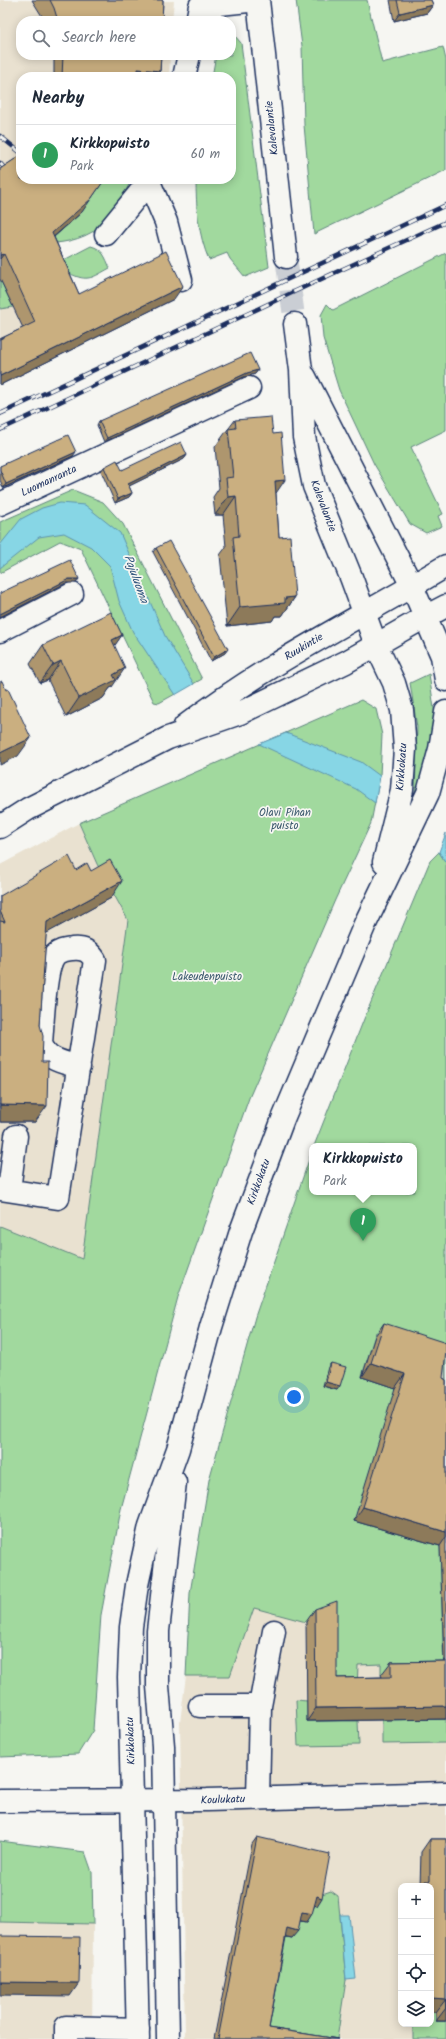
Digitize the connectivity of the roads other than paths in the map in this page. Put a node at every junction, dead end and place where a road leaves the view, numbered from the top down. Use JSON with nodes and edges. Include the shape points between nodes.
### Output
{"nodes":[{"id":1,"x":258,"y":0,"type":"edge"},
{"id":2,"x":198,"y":9,"type":"edge"},
{"id":3,"x":188,"y":60,"type":"edge"},
{"id":4,"x":185,"y":72,"type":"edge"},
{"id":5,"x":148,"y":184,"type":"edge"},
{"id":6,"x":151,"y":184,"type":"edge"},
{"id":7,"x":106,"y":234,"type":"dead end"},
{"id":8,"x":286,"y":257,"type":"tunnel mouth"},
{"id":9,"x":181,"y":280,"type":"edge"},
{"id":10,"x":295,"y":324,"type":"tunnel mouth"},
{"id":11,"x":301,"y":370,"type":"junction"},
{"id":12,"x":248,"y":388,"type":"dead end"},
{"id":13,"x":0,"y":504,"type":"edge"},
{"id":14,"x":446,"y":566,"type":"edge"},
{"id":15,"x":412,"y":586,"type":"junction"},
{"id":16,"x":72,"y":594,"type":"dead end"},
{"id":17,"x":446,"y":606,"type":"edge"},
{"id":18,"x":365,"y":613,"type":"junction"},
{"id":19,"x":425,"y":617,"type":"junction"},
{"id":20,"x":0,"y":631,"type":"edge"},
{"id":21,"x":376,"y":645,"type":"junction"},
{"id":22,"x":446,"y":680,"type":"edge"},
{"id":23,"x":446,"y":712,"type":"edge"},
{"id":24,"x":168,"y":738,"type":"junction"},
{"id":25,"x":28,"y":809,"type":"junction"},
{"id":26,"x":0,"y":820,"type":"edge"},
{"id":27,"x":0,"y":827,"type":"edge"},
{"id":28,"x":365,"y":924,"type":"junction"},
{"id":29,"x":79,"y":1067,"type":"junction"},
{"id":30,"x":16,"y":1136,"type":"dead end"},
{"id":31,"x":5,"y":1189,"type":"edge"},
{"id":32,"x":178,"y":1449,"type":"junction"},
{"id":33,"x":274,"y":1631,"type":"dead end"},
{"id":34,"x":200,"y":1706,"type":"dead end"},
{"id":35,"x":260,"y":1706,"type":"junction"},
{"id":36,"x":446,"y":1793,"type":"edge"},
{"id":37,"x":258,"y":1799,"type":"junction"},
{"id":38,"x":0,"y":1801,"type":"edge"},
{"id":39,"x":133,"y":1801,"type":"junction"},
{"id":40,"x":164,"y":1801,"type":"junction"},
{"id":41,"x":138,"y":2034,"type":"edge"},
{"id":42,"x":66,"y":2039,"type":"edge"},
{"id":43,"x":168,"y":2039,"type":"edge"}],
"edges":[{"from":1,"to":2,"type":"main road"},
{"from":1,"to":8,"type":"main road","name":"Kalevalantie"},
{"from":3,"to":4,"type":"main road"},
{"from":5,"to":7,"type":"main road"},
{"from":6,"to":9,"type":"main road","via":[[166,222]]},
{"from":10,"to":11,"type":"main road","name":"Kalevalantie"},
{"from":11,"to":15,"type":"main road","name":"Kalevalantie"},
{"from":11,"to":18,"type":"main road","name":"Kalevalantie","via":[[304,437],[314,486]]},
{"from":12,"to":13,"type":"main road","name":"Luomanranta"},
{"from":14,"to":15,"type":"main road","name":"Ruukintie"},
{"from":15,"to":18,"type":"main road","name":"Ruukintie"},
{"from":15,"to":19,"type":"main road"},
{"from":16,"to":20,"type":"main road"},
{"from":17,"to":19,"type":"main road","name":"Ruukintie"},
{"from":18,"to":21,"type":"main road","name":"Kirkkokatu"},
{"from":18,"to":24,"type":"main road","name":"Ruukintie","via":[[330,631],[227,694]]},
{"from":19,"to":21,"type":"main road","name":"Ruukintie"},
{"from":19,"to":22,"type":"main road","via":[[442,656]]},
{"from":21,"to":24,"type":"main road","name":"Ruukintie","via":[[240,713]]},
{"from":21,"to":28,"type":"main road","name":"Kirkkokatu","via":[[394,683],[402,710],[405,749],[402,790],[393,832]]},
{"from":23,"to":28,"type":"main road","name":"Kirkkokatu","via":[[440,749],[428,793]]},
{"from":24,"to":25,"type":"main road","name":"Ruukintie"},
{"from":25,"to":26,"type":"main road","name":"Ruukintie"},
{"from":25,"to":27,"type":"main road","name":"Ruukintie"},
{"from":28,"to":32,"type":"main road","name":"Kirkkokatu","via":[[283,1119],[241,1231],[211,1327]]},
{"from":29,"to":29,"type":"main road","via":[[95,960],[89,952],[80,948],[57,953],[51,961],[41,1043],[44,1052],[54,1060]]},
{"from":29,"to":31,"type":"main road","via":[[58,1198]]},
{"from":30,"to":31,"type":"main road"},
{"from":32,"to":39,"type":"main road","name":"Kirkkokatu","via":[[150,1526],[136,1585],[129,1677]]},
{"from":32,"to":40,"type":"main road","name":"Kirkkokatu","via":[[158,1631]]},
{"from":33,"to":35,"type":"main road"},
{"from":34,"to":35,"type":"main road"},
{"from":35,"to":37,"type":"main road"},
{"from":36,"to":37,"type":"main road","name":"Koulukatu"},
{"from":37,"to":40,"type":"main road","name":"Koulukatu"},
{"from":38,"to":39,"type":"main road","name":"Koulukatu"},
{"from":39,"to":40,"type":"main road","name":"Koulukatu"},
{"from":39,"to":41,"type":"main road","name":"Kirkkokatu"},
{"from":40,"to":43,"type":"main road","name":"Kirkkokatu"},
{"from":41,"to":42,"type":"main road","via":[[66,2027]]}]}
